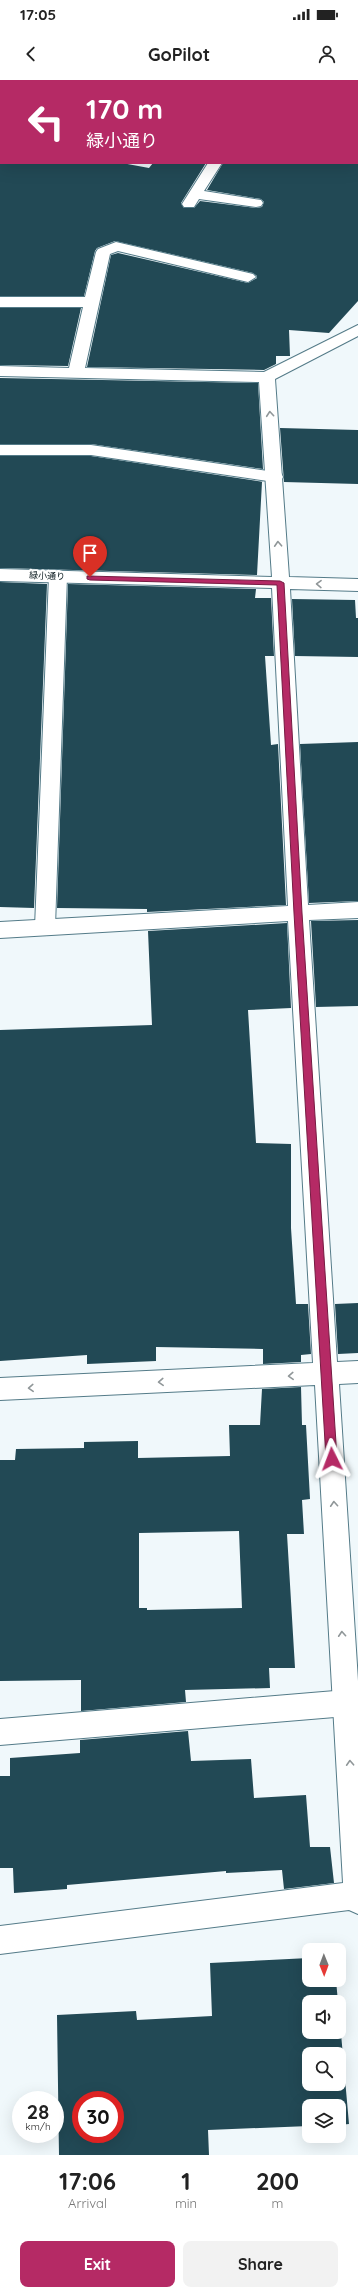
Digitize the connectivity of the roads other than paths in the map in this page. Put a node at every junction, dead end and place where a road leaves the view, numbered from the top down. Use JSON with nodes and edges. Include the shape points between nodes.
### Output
{"nodes":[{"id":1,"x":214,"y":164,"type":"edge"},
{"id":2,"x":195,"y":194,"type":"junction"},
{"id":3,"x":256,"y":203,"type":"dead end"},
{"id":4,"x":187,"y":206,"type":"dead end"},
{"id":5,"x":248,"y":277,"type":"dead end"},
{"id":6,"x":0,"y":302,"type":"edge"},
{"id":7,"x":92,"y":302,"type":"junction"},
{"id":8,"x":358,"y":330,"type":"edge"},
{"id":9,"x":0,"y":371,"type":"edge"},
{"id":10,"x":76,"y":373,"type":"junction"},
{"id":11,"x":267,"y":377,"type":"junction"},
{"id":12,"x":0,"y":450,"type":"edge"},
{"id":13,"x":275,"y":477,"type":"junction"},
{"id":14,"x":0,"y":575,"type":"edge"},
{"id":15,"x":58,"y":576,"type":"junction"},
{"id":16,"x":280,"y":583,"type":"junction"},
{"id":17,"x":358,"y":585,"type":"edge"},
{"id":18,"x":358,"y":910,"type":"edge"},
{"id":19,"x":298,"y":913,"type":"junction"},
{"id":20,"x":45,"y":928,"type":"junction"},
{"id":21,"x":0,"y":930,"type":"edge"},
{"id":22,"x":358,"y":1372,"type":"edge"},
{"id":23,"x":327,"y":1374,"type":"junction"},
{"id":24,"x":0,"y":1389,"type":"edge"},
{"id":25,"x":347,"y":1703,"type":"junction"},
{"id":26,"x":0,"y":1732,"type":"edge"},
{"id":27,"x":358,"y":1895,"type":"edge"},
{"id":28,"x":358,"y":1900,"type":"edge"},
{"id":29,"x":0,"y":1940,"type":"edge"}],
"edges":[{"from":1,"to":2,"type":"street"},
{"from":2,"to":3,"type":"street"},
{"from":2,"to":4,"type":"street"},
{"from":5,"to":7,"type":"street","via":[[116,246],[103,252]]},
{"from":6,"to":7,"type":"street"},
{"from":7,"to":10,"type":"street"},
{"from":8,"to":11,"type":"street"},
{"from":9,"to":10,"type":"street"},
{"from":10,"to":11,"type":"street"},
{"from":13,"to":11,"type":"street","one_way":true},
{"from":12,"to":13,"type":"street","via":[[91,450]]},
{"from":16,"to":13,"type":"street","one_way":true},
{"from":14,"to":15,"type":"street","name":"緑小通り"},
{"from":15,"to":16,"type":"street","name":"緑小通り"},
{"from":15,"to":20,"type":"street"},
{"from":17,"to":16,"type":"street","name":"緑小通り","one_way":true},
{"from":16,"to":19,"type":"street"},
{"from":18,"to":19,"type":"street"},
{"from":19,"to":20,"type":"street"},
{"from":19,"to":23,"type":"street"},
{"from":20,"to":21,"type":"street"},
{"from":22,"to":23,"type":"street"},
{"from":23,"to":24,"type":"street","one_way":true},
{"from":25,"to":23,"type":"street","one_way":true},
{"from":25,"to":26,"type":"street"},
{"from":27,"to":25,"type":"street","one_way":true},
{"from":27,"to":28,"type":"street"},
{"from":27,"to":29,"type":"street"}]}
